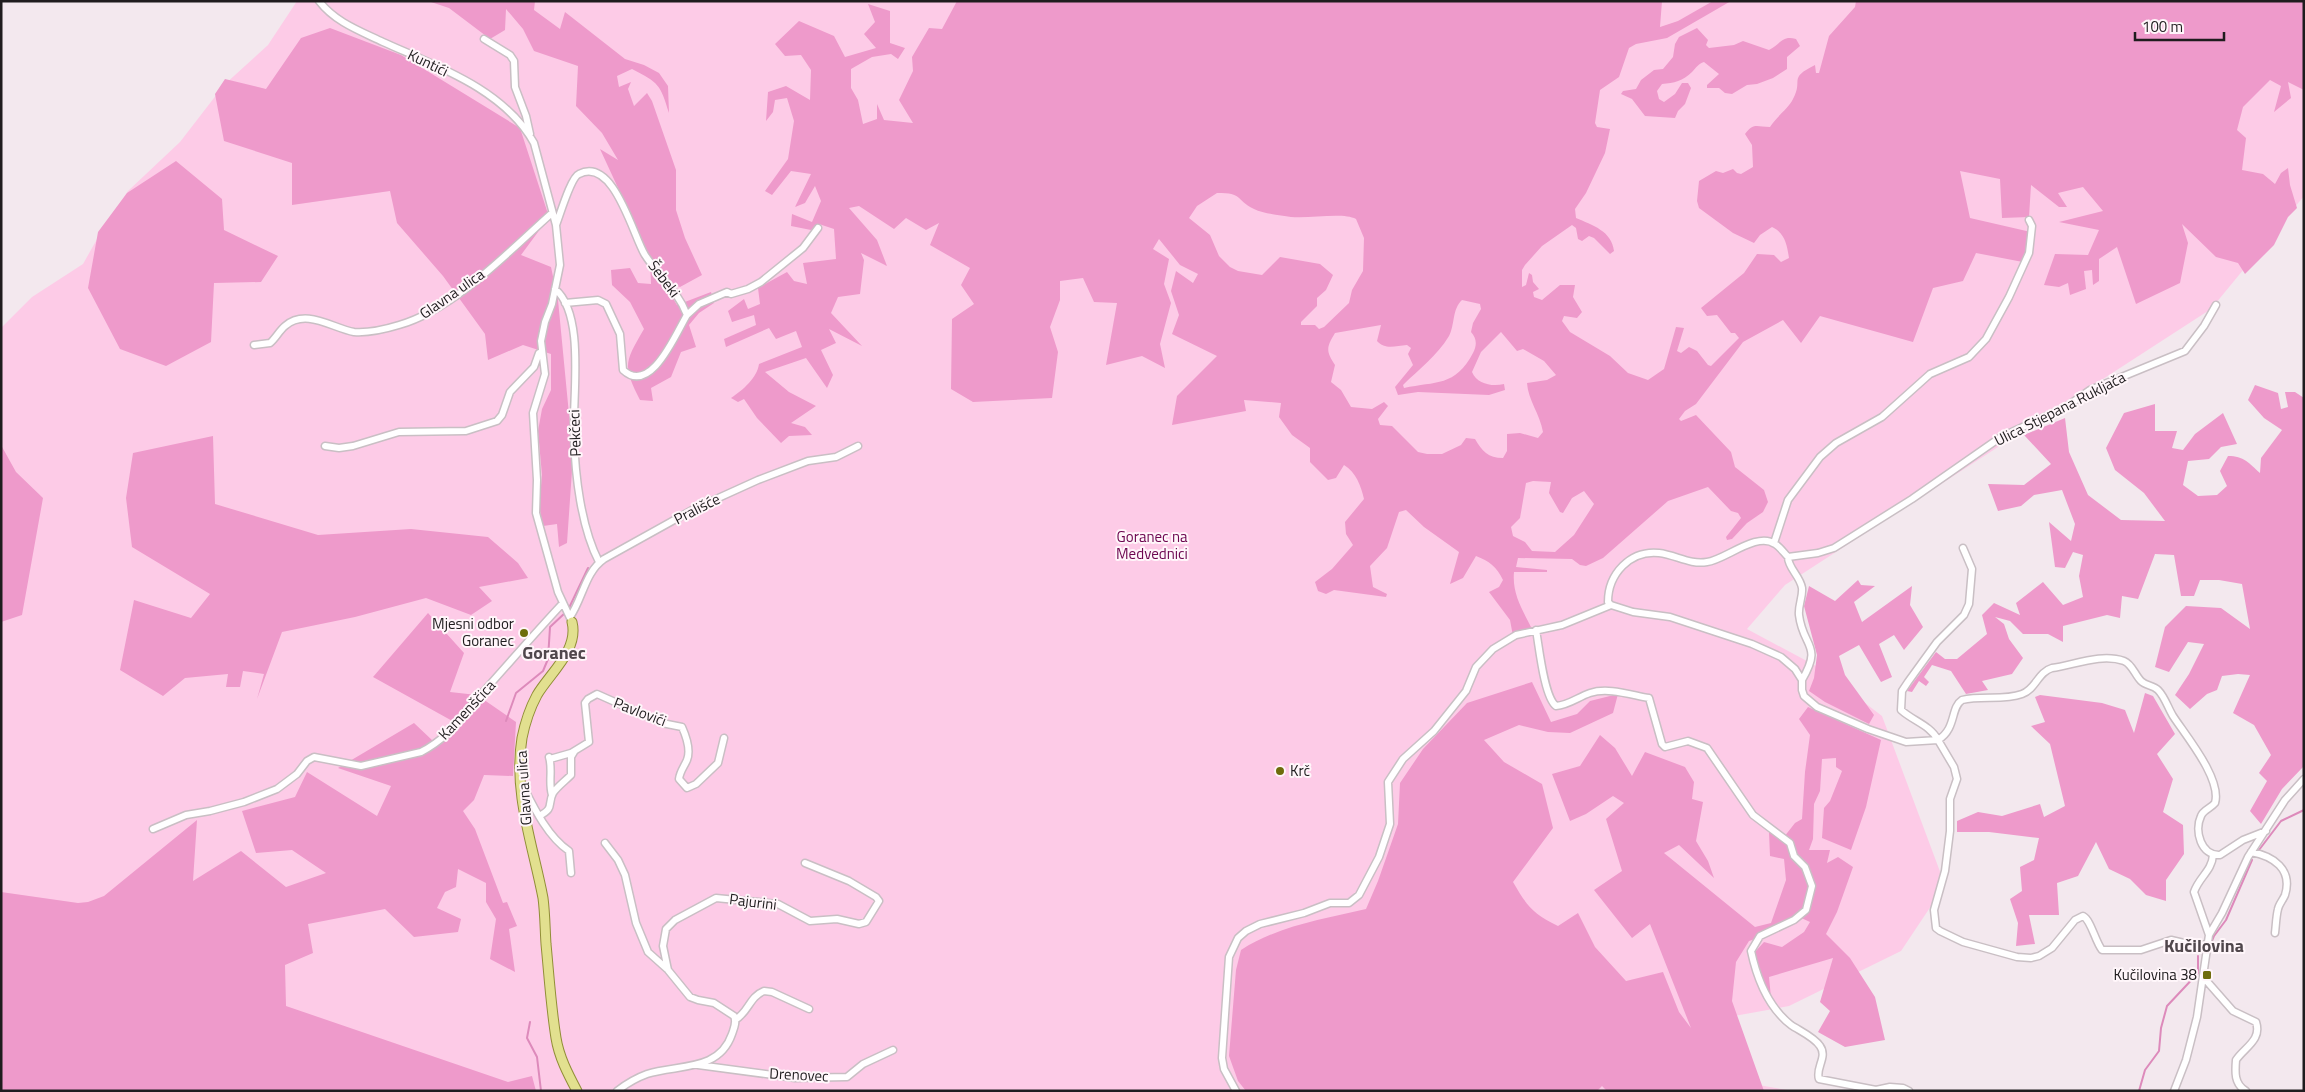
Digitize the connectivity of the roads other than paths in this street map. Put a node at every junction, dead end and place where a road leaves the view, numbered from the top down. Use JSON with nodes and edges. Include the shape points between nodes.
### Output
{"nodes":[{"id":1,"x":319,"y":1,"type":"edge"},
{"id":2,"x":484,"y":39,"type":"dead end"},
{"id":3,"x":530,"y":135,"type":"junction"},
{"id":4,"x":552,"y":213,"type":"junction"},
{"id":5,"x":2029,"y":220,"type":"dead end"},
{"id":6,"x":556,"y":225,"type":"junction"},
{"id":7,"x":818,"y":228,"type":"dead end"},
{"id":8,"x":555,"y":289,"type":"junction"},
{"id":9,"x":565,"y":303,"type":"junction"},
{"id":10,"x":2216,"y":305,"type":"dead end"},
{"id":11,"x":687,"y":315,"type":"junction"},
{"id":12,"x":254,"y":345,"type":"dead end"},
{"id":13,"x":542,"y":352,"type":"junction"},
{"id":14,"x":325,"y":446,"type":"dead end"},
{"id":15,"x":858,"y":446,"type":"dead end"},
{"id":16,"x":1774,"y":543,"type":"junction"},
{"id":17,"x":1964,"y":548,"type":"dead end"},
{"id":18,"x":1788,"y":557,"type":"junction"},
{"id":19,"x":599,"y":562,"type":"junction"},
{"id":20,"x":1611,"y":605,"type":"junction"},
{"id":21,"x":568,"y":613,"type":"junction"},
{"id":22,"x":1536,"y":630,"type":"junction"},
{"id":23,"x":1802,"y":680,"type":"junction"},
{"id":24,"x":724,"y":738,"type":"dead end"},
{"id":25,"x":1938,"y":740,"type":"junction"},
{"id":26,"x":574,"y":752,"type":"junction"},
{"id":27,"x":2304,"y":779,"type":"edge"},
{"id":28,"x":521,"y":783,"type":"junction"},
{"id":29,"x":552,"y":795,"type":"junction"},
{"id":30,"x":539,"y":816,"type":"junction"},
{"id":31,"x":153,"y":829,"type":"dead end"},
{"id":32,"x":2266,"y":831,"type":"junction"},
{"id":33,"x":605,"y":844,"type":"dead end"},
{"id":34,"x":2251,"y":852,"type":"junction"},
{"id":35,"x":2213,"y":855,"type":"junction"},
{"id":36,"x":805,"y":863,"type":"dead end"},
{"id":37,"x":571,"y":873,"type":"dead end"},
{"id":38,"x":2275,"y":933,"type":"dead end"},
{"id":39,"x":2209,"y":935,"type":"junction"},
{"id":40,"x":2207,"y":944,"type":"junction"},
{"id":41,"x":668,"y":970,"type":"junction"},
{"id":42,"x":2204,"y":978,"type":"junction"},
{"id":43,"x":809,"y":1009,"type":"dead end"},
{"id":44,"x":736,"y":1020,"type":"junction"},
{"id":45,"x":893,"y":1050,"type":"dead end"},
{"id":46,"x":698,"y":1065,"type":"junction"},
{"id":47,"x":577,"y":1091,"type":"edge"},
{"id":48,"x":617,"y":1091,"type":"edge"},
{"id":49,"x":1236,"y":1091,"type":"edge"},
{"id":50,"x":1909,"y":1091,"type":"edge"},
{"id":51,"x":2174,"y":1091,"type":"edge"},
{"id":52,"x":2246,"y":1091,"type":"edge"}],
"edges":[{"from":1,"to":3,"type":"street","name":"Kuntići","via":[[337,19],[475,86]]},
{"from":2,"to":3,"type":"street","name":"Kuntići","via":[[514,61],[515,86]]},
{"from":3,"to":4,"type":"street","name":"Kuntići"},
{"from":4,"to":6,"type":"street","name":"Kuntići"},
{"from":4,"to":12,"type":"street","name":"Glavna ulica","via":[[474,281],[418,319],[398,326],[359,332],[305,318],[285,326],[270,343]]},
{"from":5,"to":16,"type":"street","via":[[2032,226],[2029,252],[1986,339],[1969,357],[1930,374],[1882,417],[1836,443],[1820,457],[1788,500]]},
{"from":6,"to":8,"type":"street","name":"Glavna ulica","via":[[560,265]]},
{"from":6,"to":11,"type":"street","name":"Šebeki","via":[[576,174],[586,171],[610,182],[645,255],[676,292]]},
{"from":7,"to":11,"type":"street","name":"Šebeki","via":[[803,248],[761,282],[699,304]]},
{"from":8,"to":9,"type":"street","name":"Pekčeci","via":[[562,294]]},
{"from":8,"to":13,"type":"street","name":"Glavna ulica","via":[[541,341]]},
{"from":9,"to":11,"type":"street","via":[[598,300],[606,304],[620,334],[623,370],[634,377],[643,376],[654,368]]},
{"from":9,"to":19,"type":"street","name":"Pekčeci","via":[[577,358],[573,417],[576,471],[582,516]]},
{"from":10,"to":18,"type":"street","name":"Ulica Stjepana Rukljača","via":[[2185,351],[2090,390],[2066,407],[2001,437],[1834,548]]},
{"from":13,"to":14,"type":"street","name":"Glavna ulica","via":[[534,367],[510,392],[497,421],[466,430],[405,431],[353,446]]},
{"from":13,"to":21,"type":"street","name":"Glavna ulica","via":[[545,374],[533,412],[538,480],[536,513],[558,592]]},
{"from":15,"to":19,"type":"street","name":"Prališće","via":[[836,458],[808,461],[726,494]]},
{"from":16,"to":18,"type":"street"},
{"from":16,"to":20,"type":"street","via":[[1765,540],[1744,546],[1710,562],[1696,563],[1653,553],[1627,560],[1611,583],[1608,597]]},
{"from":17,"to":25,"type":"street","via":[[1972,569],[1969,604],[1964,615],[1936,642],[1902,691],[1900,702],[1901,710],[1909,718],[1930,729]]},
{"from":18,"to":23,"type":"street","via":[[1802,588],[1799,613],[1812,652],[1811,664]]},
{"from":19,"to":21,"type":"street","name":"Prališće","via":[[588,578],[577,606]]},
{"from":20,"to":22,"type":"street","via":[[1562,625]]},
{"from":20,"to":23,"type":"street","via":[[1670,617],[1752,644],[1780,657],[1795,669]]},
{"from":21,"to":28,"type":"main road","name":"Glavna ulica","via":[[573,638],[529,713],[522,736]]},
{"from":21,"to":31,"type":"street","name":"Kamenščica","via":[[522,648],[457,726],[430,748],[361,766],[314,757],[297,774],[272,791],[210,811],[186,815]]},
{"from":22,"to":49,"type":"street","via":[[1516,636],[1493,649],[1476,667],[1466,691],[1434,731],[1403,758],[1388,782],[1390,824],[1382,849],[1359,895],[1349,903],[1330,903],[1260,924],[1246,931],[1232,947],[1226,985],[1222,1058]]},
{"from":22,"to":50,"type":"street","via":[[1553,704],[1563,706],[1603,691],[1649,698],[1662,744],[1665,747],[1688,741],[1707,748],[1753,815],[1790,843],[1812,886],[1806,910],[1794,920],[1760,936],[1751,951],[1765,994],[1775,1010],[1790,1024],[1820,1045],[1823,1056],[1819,1079],[1876,1090],[1890,1087]]},
{"from":23,"to":25,"type":"street","via":[[1804,696],[1817,706],[1868,730],[1906,742]]},
{"from":24,"to":26,"type":"street","name":"Pavlovići","via":[[718,763],[696,784],[687,788],[679,779],[688,758],[682,727],[662,723],[597,694],[585,703],[589,742]]},
{"from":25,"to":35,"type":"street","via":[[1948,732],[1957,705],[1962,700],[2022,694],[2052,668],[2100,659],[2123,661],[2142,681],[2160,692],[2213,781],[2217,792],[2215,803],[2202,814],[2199,828],[2202,845]]},
{"from":25,"to":40,"type":"street","via":[[1957,779],[1950,799],[1948,857],[1934,910],[1934,923],[1940,931],[1963,942],[2024,958],[2039,956],[2052,948],[2075,920],[2083,916],[2088,919],[2102,950],[2141,950],[2171,940],[2197,946]]},
{"from":26,"to":29,"type":"street","via":[[571,775]]},
{"from":26,"to":29,"type":"street","via":[[550,758]]},
{"from":27,"to":32,"type":"street"},
{"from":28,"to":30,"type":"street"},
{"from":28,"to":47,"type":"main road","name":"Glavna ulica","via":[[524,819],[543,900],[556,1039],[564,1066]]},
{"from":29,"to":30,"type":"street","via":[[551,806]]},
{"from":30,"to":37,"type":"street","via":[[562,847],[569,851]]},
{"from":32,"to":34,"type":"street"},
{"from":32,"to":35,"type":"street","via":[[2243,840],[2220,855]]},
{"from":33,"to":41,"type":"street","name":"Pajurini","via":[[625,875],[636,923],[648,952]]},
{"from":34,"to":38,"type":"street","via":[[2276,861],[2284,873],[2286,886]]},
{"from":34,"to":39,"type":"street"},
{"from":35,"to":39,"type":"street","via":[[2210,869],[2194,892]]},
{"from":36,"to":41,"type":"street","name":"Pajurini","via":[[849,881],[876,897],[878,906],[866,922],[859,924],[837,919],[810,922],[778,904],[716,898],[682,915],[666,929],[663,946]]},
{"from":39,"to":40,"type":"street"},
{"from":40,"to":42,"type":"street"},
{"from":41,"to":44,"type":"street","name":"Pajurini","via":[[690,997],[714,1003],[730,1012]]},
{"from":42,"to":51,"type":"street","via":[[2188,1054]]},
{"from":42,"to":52,"type":"street","via":[[2234,1011],[2256,1022],[2259,1029],[2236,1060],[2236,1080]]},
{"from":43,"to":44,"type":"street","via":[[764,990],[752,999],[743,1016]]},
{"from":44,"to":46,"type":"street","via":[[726,1048]]},
{"from":45,"to":46,"type":"street","name":"Drenovec","via":[[863,1064],[847,1077],[795,1078]]},
{"from":46,"to":48,"type":"street","via":[[645,1075]]}]}
